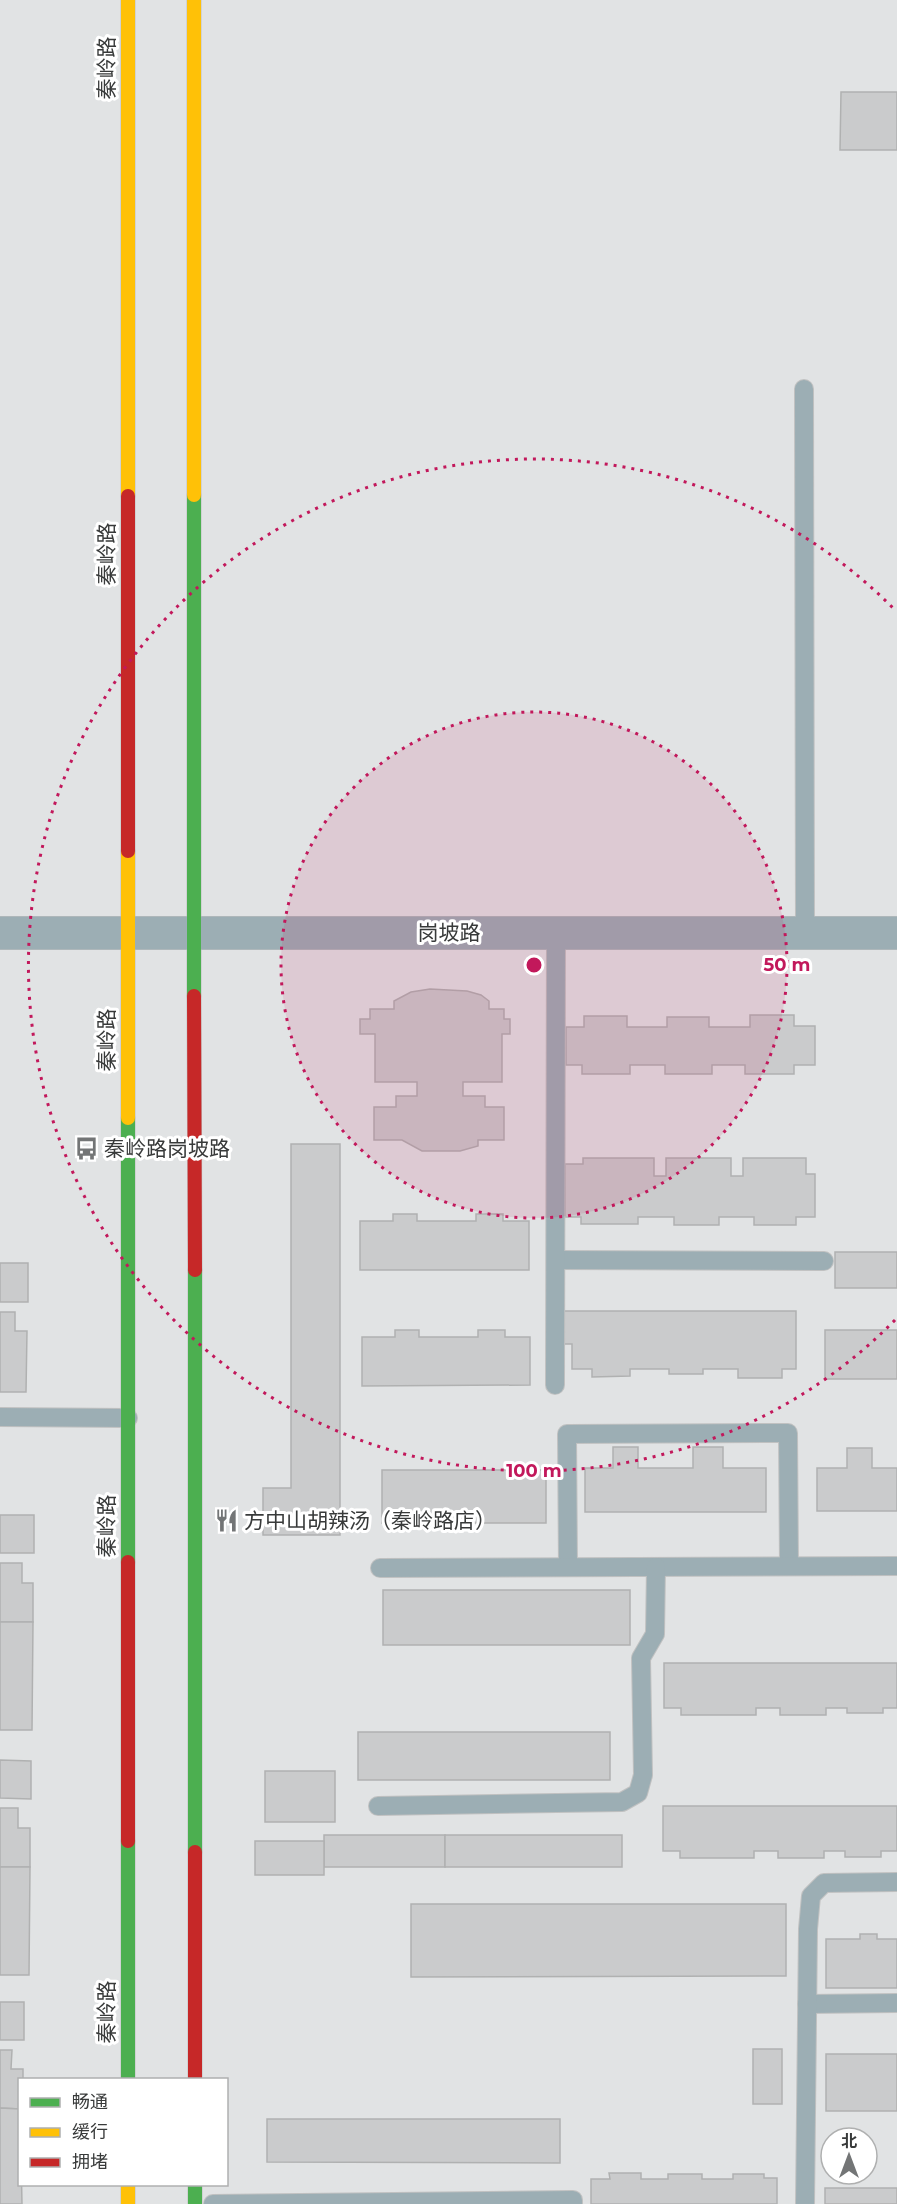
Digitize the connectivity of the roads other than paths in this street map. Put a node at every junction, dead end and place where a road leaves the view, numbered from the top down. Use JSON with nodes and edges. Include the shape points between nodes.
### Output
{"nodes":[{"id":1,"x":128,"y":0,"type":"edge"},
{"id":2,"x":194,"y":0,"type":"edge"},
{"id":3,"x":804,"y":389,"type":"dead end"},
{"id":4,"x":0,"y":933,"type":"edge"},
{"id":5,"x":128,"y":933,"type":"junction"},
{"id":6,"x":194,"y":933,"type":"junction"},
{"id":7,"x":556,"y":933,"type":"junction"},
{"id":8,"x":805,"y":933,"type":"junction"},
{"id":9,"x":897,"y":933,"type":"edge"},
{"id":10,"x":555,"y":1260,"type":"junction"},
{"id":11,"x":824,"y":1261,"type":"dead end"},
{"id":12,"x":555,"y":1385,"type":"dead end"},
{"id":13,"x":0,"y":1418,"type":"edge"},
{"id":14,"x":128,"y":1418,"type":"junction"},
{"id":15,"x":789,"y":1566,"type":"junction"},
{"id":16,"x":897,"y":1566,"type":"edge"},
{"id":17,"x":568,"y":1567,"type":"junction"},
{"id":18,"x":656,"y":1567,"type":"junction"},
{"id":19,"x":380,"y":1568,"type":"dead end"},
{"id":20,"x":378,"y":1806,"type":"dead end"},
{"id":21,"x":897,"y":1882,"type":"edge"},
{"id":22,"x":897,"y":2003,"type":"edge"},
{"id":23,"x":807,"y":2004,"type":"junction"},
{"id":24,"x":128,"y":2078,"type":"edge"},
{"id":25,"x":195,"y":2078,"type":"edge"},
{"id":26,"x":128,"y":2186,"type":"edge"},
{"id":27,"x":195,"y":2186,"type":"edge"},
{"id":28,"x":128,"y":2204,"type":"edge"},
{"id":29,"x":195,"y":2204,"type":"edge"},
{"id":30,"x":213,"y":2204,"type":"edge"},
{"id":31,"x":573,"y":2204,"type":"edge"},
{"id":32,"x":805,"y":2204,"type":"edge"}],
"edges":[{"from":1,"to":5,"type":"main road","name":"秦岭路"},
{"from":2,"to":6,"type":"main road"},
{"from":3,"to":8,"type":"lane"},
{"from":4,"to":5,"type":"street","name":"岗坡路"},
{"from":5,"to":6,"type":"street","name":"岗坡路"},
{"from":5,"to":14,"type":"main road","name":"秦岭路"},
{"from":6,"to":7,"type":"street","name":"岗坡路"},
{"from":6,"to":25,"type":"main road"},
{"from":7,"to":8,"type":"street","name":"岗坡路"},
{"from":7,"to":10,"type":"lane"},
{"from":8,"to":9,"type":"street","name":"岗坡路"},
{"from":10,"to":11,"type":"lane"},
{"from":10,"to":12,"type":"lane"},
{"from":13,"to":14,"type":"lane"},
{"from":14,"to":24,"type":"main road","name":"秦岭路"},
{"from":15,"to":16,"type":"lane"},
{"from":15,"to":17,"type":"lane","via":[[788,1433],[567,1434]]},
{"from":15,"to":18,"type":"lane"},
{"from":17,"to":18,"type":"lane"},
{"from":17,"to":19,"type":"lane"},
{"from":18,"to":20,"type":"lane","via":[[655,1634],[641,1658],[643,1774],[638,1793],[622,1802]]},
{"from":21,"to":23,"type":"lane","via":[[824,1883],[811,1896]]},
{"from":22,"to":23,"type":"lane"},
{"from":23,"to":32,"type":"lane"},
{"from":26,"to":28,"type":"main road"},
{"from":27,"to":29,"type":"main road"},
{"from":30,"to":31,"type":"lane","via":[[573,2200]]}]}
